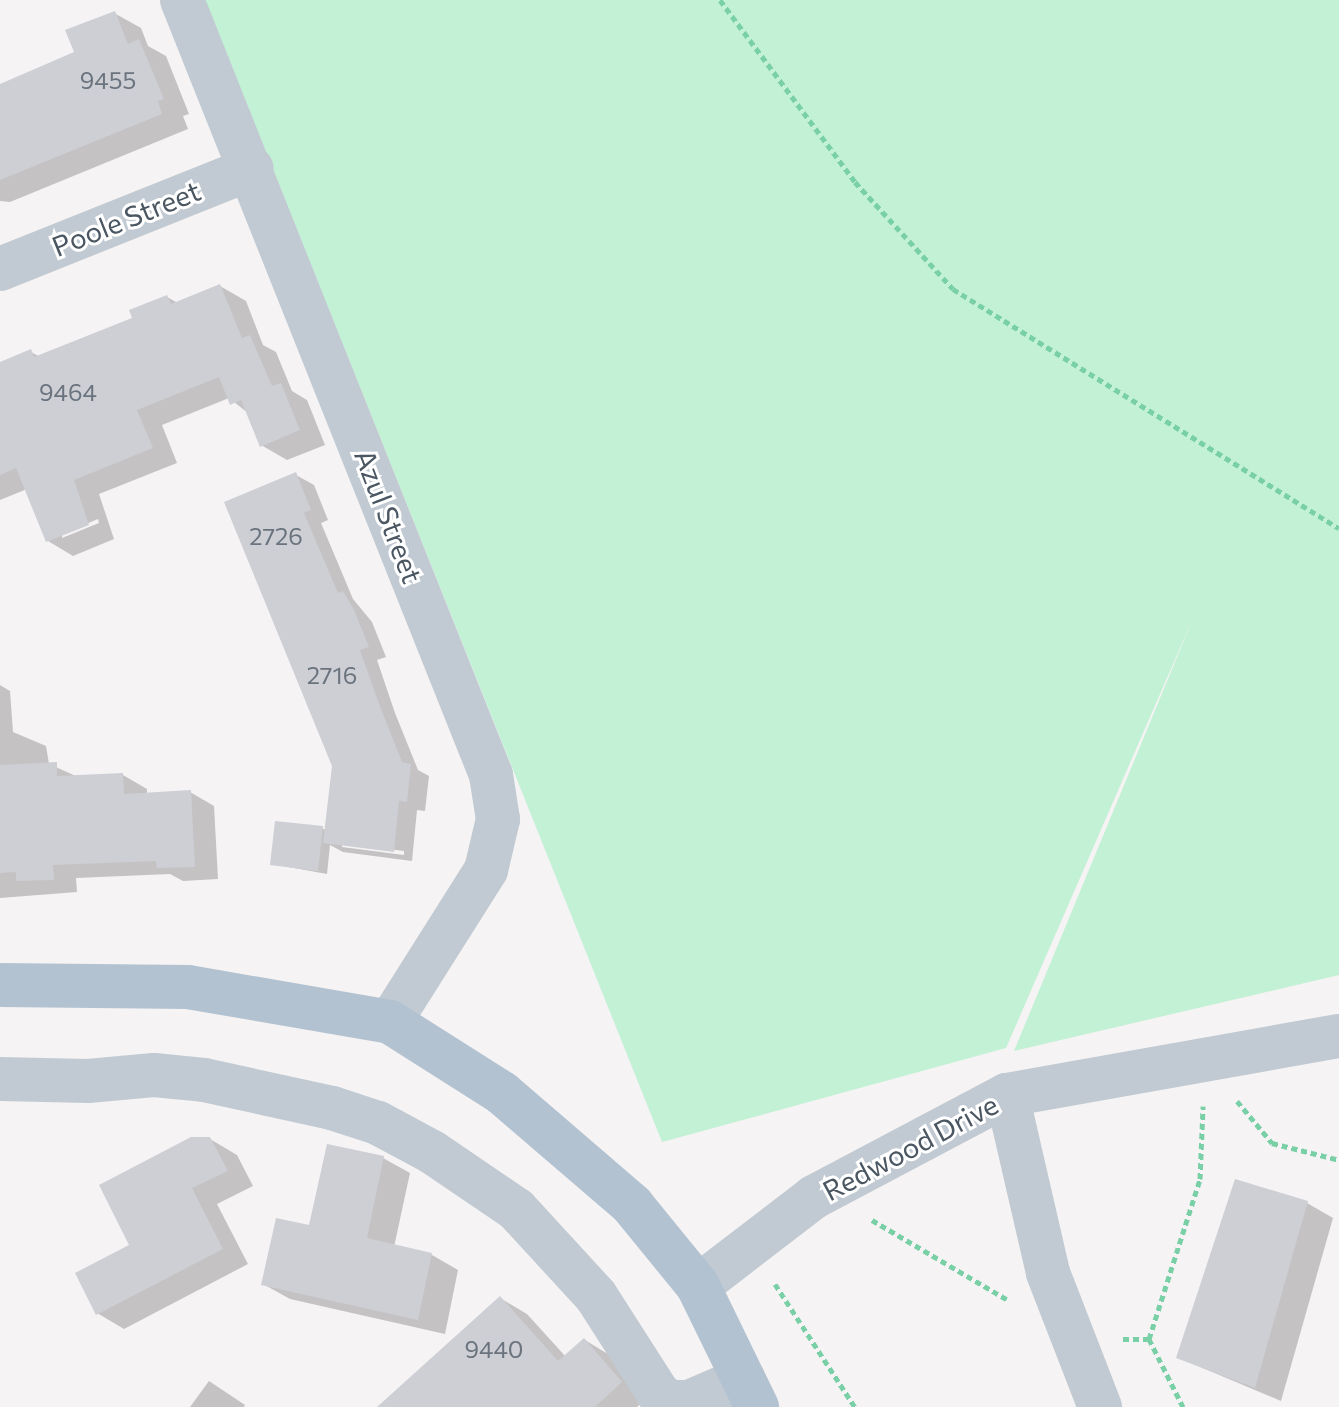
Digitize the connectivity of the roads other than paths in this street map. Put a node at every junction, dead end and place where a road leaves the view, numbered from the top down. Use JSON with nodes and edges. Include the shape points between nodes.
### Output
{"nodes":[{"id":1,"x":182,"y":0,"type":"edge"},
{"id":2,"x":252,"y":168,"type":"junction"},
{"id":3,"x":0,"y":269,"type":"edge"},
{"id":4,"x":0,"y":985,"type":"edge"},
{"id":5,"x":390,"y":1022,"type":"junction"},
{"id":6,"x":1339,"y":1036,"type":"edge"},
{"id":7,"x":0,"y":1079,"type":"edge"},
{"id":8,"x":1007,"y":1095,"type":"junction"},
{"id":9,"x":698,"y":1286,"type":"junction"},
{"id":10,"x":750,"y":1393,"type":"edge"},
{"id":11,"x":1100,"y":1407,"type":"edge"}],
"edges":[{"from":1,"to":2,"type":"street","name":"Azul Street"},
{"from":2,"to":3,"type":"street","name":"Poole Street"},
{"from":2,"to":5,"type":"street","name":"Azul Street","via":[[491,775],[498,819],[486,870]]},
{"from":4,"to":5,"type":"main road","via":[[188,987]]},
{"from":5,"to":9,"type":"main road","via":[[502,1093],[597,1174],[632,1205]]},
{"from":6,"to":8,"type":"street","name":"Redwood Drive"},
{"from":7,"to":10,"type":"street","via":[[88,1081],[154,1075],[204,1080],[319,1104],[378,1123],[516,1209],[596,1296],[669,1402]]},
{"from":8,"to":9,"type":"street","name":"Redwood Drive","via":[[814,1197]]},
{"from":8,"to":11,"type":"street","via":[[1048,1273]]},
{"from":9,"to":10,"type":"main road"}]}
